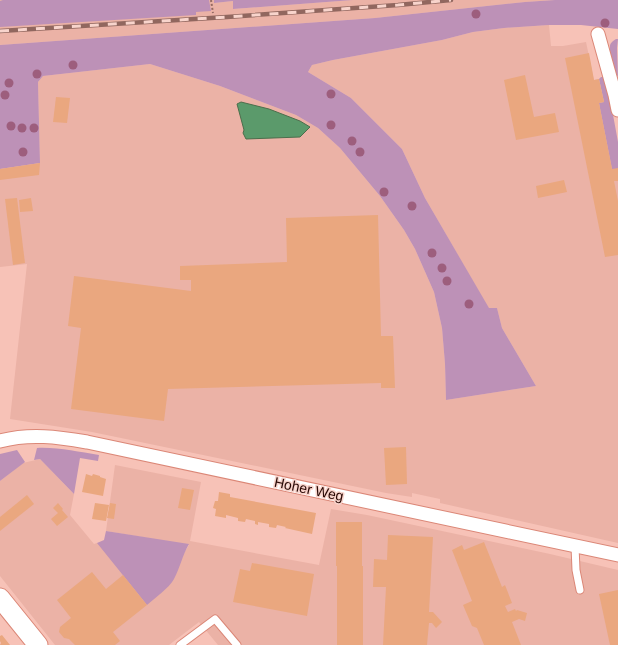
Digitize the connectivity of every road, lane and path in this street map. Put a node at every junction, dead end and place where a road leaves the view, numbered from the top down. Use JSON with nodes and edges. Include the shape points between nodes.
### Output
{"nodes":[{"id":1,"x":211,"y":0,"type":"edge"},
{"id":2,"x":213,"y":13,"type":"dead end"},
{"id":3,"x":598,"y":34,"type":"dead end"},
{"id":4,"x":618,"y":110,"type":"edge"},
{"id":5,"x":0,"y":441,"type":"edge"},
{"id":6,"x":575,"y":546,"type":"junction"},
{"id":7,"x":618,"y":555,"type":"edge"},
{"id":8,"x":580,"y":590,"type":"dead end"},
{"id":9,"x":0,"y":598,"type":"edge"},
{"id":10,"x":38,"y":645,"type":"edge"},
{"id":11,"x":180,"y":645,"type":"edge"},
{"id":12,"x":237,"y":645,"type":"edge"}],
"edges":[{"from":1,"to":2,"type":"path"},
{"from":3,"to":4,"type":"street"},
{"from":5,"to":6,"type":"street","name":"Hoher Weg","via":[[28,436],[69,439]]},
{"from":6,"to":7,"type":"street","name":"Hoher Weg"},
{"from":6,"to":8,"type":"lane"},
{"from":9,"to":10,"type":"main road"},
{"from":11,"to":12,"type":"lane","via":[[215,619]]}]}
